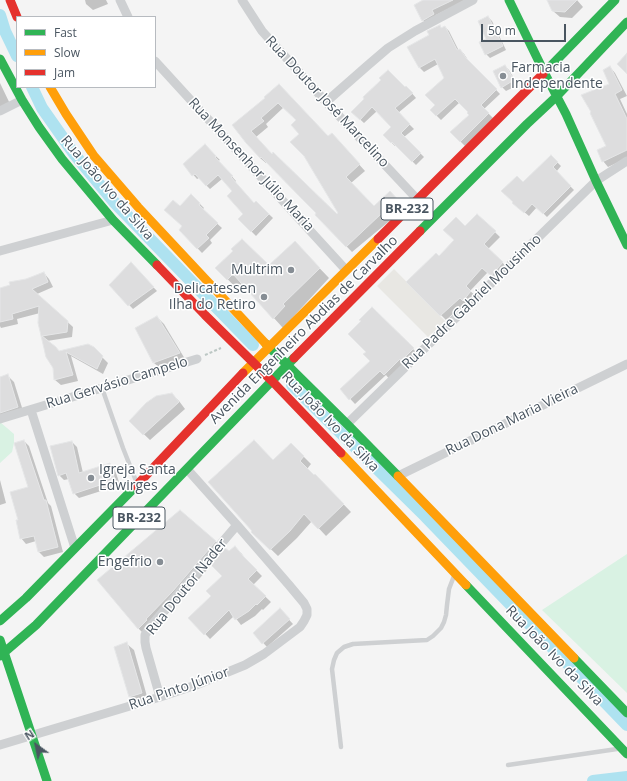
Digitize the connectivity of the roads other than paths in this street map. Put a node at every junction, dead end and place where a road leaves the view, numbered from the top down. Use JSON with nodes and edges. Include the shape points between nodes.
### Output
{"nodes":[{"id":1,"x":10,"y":0,"type":"edge"},
{"id":2,"x":120,"y":0,"type":"edge"},
{"id":3,"x":242,"y":0,"type":"edge"},
{"id":4,"x":474,"y":0,"type":"edge"},
{"id":5,"x":509,"y":0,"type":"edge"},
{"id":6,"x":615,"y":0,"type":"edge"},
{"id":7,"x":18,"y":16,"type":"edge"},
{"id":8,"x":128,"y":16,"type":"edge"},
{"id":9,"x":627,"y":22,"type":"edge"},
{"id":10,"x":0,"y":59,"type":"edge"},
{"id":11,"x":156,"y":62,"type":"edge"},
{"id":12,"x":544,"y":72,"type":"junction"},
{"id":13,"x":51,"y":88,"type":"edge"},
{"id":14,"x":557,"y":96,"type":"junction"},
{"id":15,"x":22,"y":100,"type":"junction"},
{"id":16,"x":326,"y":102,"type":"junction"},
{"id":17,"x":0,"y":111,"type":"edge"},
{"id":18,"x":627,"y":161,"type":"edge"},
{"id":19,"x":596,"y":181,"type":"junction"},
{"id":20,"x":417,"y":199,"type":"junction"},
{"id":21,"x":113,"y":220,"type":"junction"},
{"id":22,"x":627,"y":245,"type":"edge"},
{"id":23,"x":0,"y":251,"type":"edge"},
{"id":24,"x":346,"y":270,"type":"junction"},
{"id":25,"x":269,"y":347,"type":"junction"},
{"id":26,"x":197,"y":359,"type":"road end"},
{"id":27,"x":253,"y":363,"type":"junction"},
{"id":28,"x":627,"y":364,"type":"edge"},
{"id":29,"x":287,"y":365,"type":"junction"},
{"id":30,"x":272,"y":380,"type":"junction"},
{"id":31,"x":102,"y":388,"type":"junction"},
{"id":32,"x":31,"y":410,"type":"junction"},
{"id":33,"x":0,"y":419,"type":"edge"},
{"id":34,"x":347,"y":424,"type":"junction"},
{"id":35,"x":187,"y":469,"type":"junction"},
{"id":36,"x":398,"y":476,"type":"junction"},
{"id":37,"x":138,"y":484,"type":"junction"},
{"id":38,"x":237,"y":525,"type":"junction"},
{"id":39,"x":75,"y":548,"type":"junction"},
{"id":40,"x":455,"y":573,"type":"junction"},
{"id":41,"x":0,"y":621,"type":"edge"},
{"id":42,"x":0,"y":640,"type":"edge"},
{"id":43,"x":2,"y":654,"type":"edge"},
{"id":44,"x":160,"y":697,"type":"junction"},
{"id":45,"x":627,"y":713,"type":"edge"},
{"id":46,"x":31,"y":735,"type":"junction"},
{"id":47,"x":0,"y":745,"type":"edge"},
{"id":48,"x":340,"y":747,"type":"dead end"},
{"id":49,"x":625,"y":751,"type":"edge"},
{"id":50,"x":508,"y":765,"type":"dead end"},
{"id":51,"x":47,"y":781,"type":"edge"}],
"edges":[{"from":1,"to":7,"type":"main road"},
{"from":2,"to":8,"type":"street"},
{"from":3,"to":16,"type":"street","name":"Rua Doutor José Marcelino","via":[[262,31]]},
{"from":4,"to":16,"type":"street","via":[[388,48]]},
{"from":5,"to":12,"type":"main road"},
{"from":6,"to":12,"type":"main road","name":"Avenida Engenheiro Abdias de Carvalho","number":"BR-232"},
{"from":9,"to":14,"type":"main road","name":"Avenida Engenheiro Abdias de Carvalho","number":"BR-232"},
{"from":10,"to":15,"type":"main road","name":"Rua João Ivo da Silva"},
{"from":11,"to":24,"type":"street","name":"Rua Monsenhor Júlio Maria"},
{"from":12,"to":14,"type":"main road"},
{"from":12,"to":20,"type":"main road","name":"Avenida Engenheiro Abdias de Carvalho","number":"BR-232"},
{"from":13,"to":25,"type":"main road","name":"Rua João Ivo da Silva","via":[[94,156],[138,207]]},
{"from":14,"to":19,"type":"main road"},
{"from":14,"to":29,"type":"main road","name":"Avenida Engenheiro Abdias de Carvalho","number":"BR-232"},
{"from":15,"to":17,"type":"street"},
{"from":15,"to":21,"type":"main road","name":"Rua João Ivo da Silva","via":[[62,159]]},
{"from":16,"to":20,"type":"street","name":"Rua Doutor José Marcelino"},
{"from":18,"to":19,"type":"street","name":"Rua Padre Gabriel Mousinho"},
{"from":19,"to":22,"type":"main road"},
{"from":19,"to":34,"type":"street","name":"Rua Padre Gabriel Mousinho"},
{"from":20,"to":24,"type":"main road","name":"Avenida Engenheiro Abdias de Carvalho","number":"BR-232"},
{"from":21,"to":23,"type":"street"},
{"from":21,"to":27,"type":"main road","name":"Rua João Ivo da Silva"},
{"from":24,"to":25,"type":"main road","name":"Avenida Engenheiro Abdias de Carvalho","number":"BR-232"},
{"from":25,"to":27,"type":"main road","name":"Avenida Engenheiro Abdias de Carvalho","number":"BR-232"},
{"from":25,"to":29,"type":"main road","name":"Rua João Ivo da Silva"},
{"from":26,"to":31,"type":"street","name":"Rua Gervásio Campelo"},
{"from":27,"to":30,"type":"main road","name":"Rua João Ivo da Silva"},
{"from":27,"to":37,"type":"main road","name":"Avenida Engenheiro Abdias de Carvalho","number":"BR-232"},
{"from":28,"to":36,"type":"street","name":"Rua Dona Maria Vieira"},
{"from":29,"to":30,"type":"main road","name":"Avenida Engenheiro Abdias de Carvalho","number":"BR-232"},
{"from":29,"to":34,"type":"main road","name":"Rua João Ivo da Silva"},
{"from":30,"to":35,"type":"main road","name":"Avenida Engenheiro Abdias de Carvalho","number":"BR-232"},
{"from":30,"to":40,"type":"main road","name":"Rua João Ivo da Silva"},
{"from":31,"to":32,"type":"street","name":"Rua Gervásio Campelo"},
{"from":31,"to":37,"type":"lane"},
{"from":32,"to":33,"type":"street","name":"Rua Gervásio Campelo"},
{"from":32,"to":39,"type":"street"},
{"from":34,"to":36,"type":"main road","name":"Rua João Ivo da Silva"},
{"from":35,"to":38,"type":"street"},
{"from":35,"to":43,"type":"main road","name":"Avenida Engenheiro Abdias de Carvalho","number":"BR-232","via":[[36,624]]},
{"from":36,"to":45,"type":"main road","name":"Rua João Ivo da Silva"},
{"from":37,"to":39,"type":"main road","name":"Avenida Engenheiro Abdias de Carvalho","number":"BR-232"},
{"from":38,"to":44,"type":"street","name":"Rua Doutor Nader","via":[[145,635],[146,648]]},
{"from":38,"to":44,"type":"street","name":"Rua Pinto Júnior","via":[[304,603],[307,615],[300,627],[245,665]]},
{"from":39,"to":41,"type":"main road","name":"Avenida Engenheiro Abdias de Carvalho","number":"BR-232"},
{"from":40,"to":48,"type":"lane","via":[[449,589],[444,622],[433,636],[427,640],[353,644],[337,653],[332,669]]},
{"from":40,"to":49,"type":"main road","name":"Rua João Ivo da Silva"},
{"from":42,"to":43,"type":"main road"},
{"from":43,"to":46,"type":"main road"},
{"from":44,"to":46,"type":"street","name":"Rua Pinto Júnior"},
{"from":46,"to":47,"type":"street","name":"Rua Pinto Júnior"},
{"from":46,"to":51,"type":"main road"},
{"from":49,"to":50,"type":"lane"}]}
